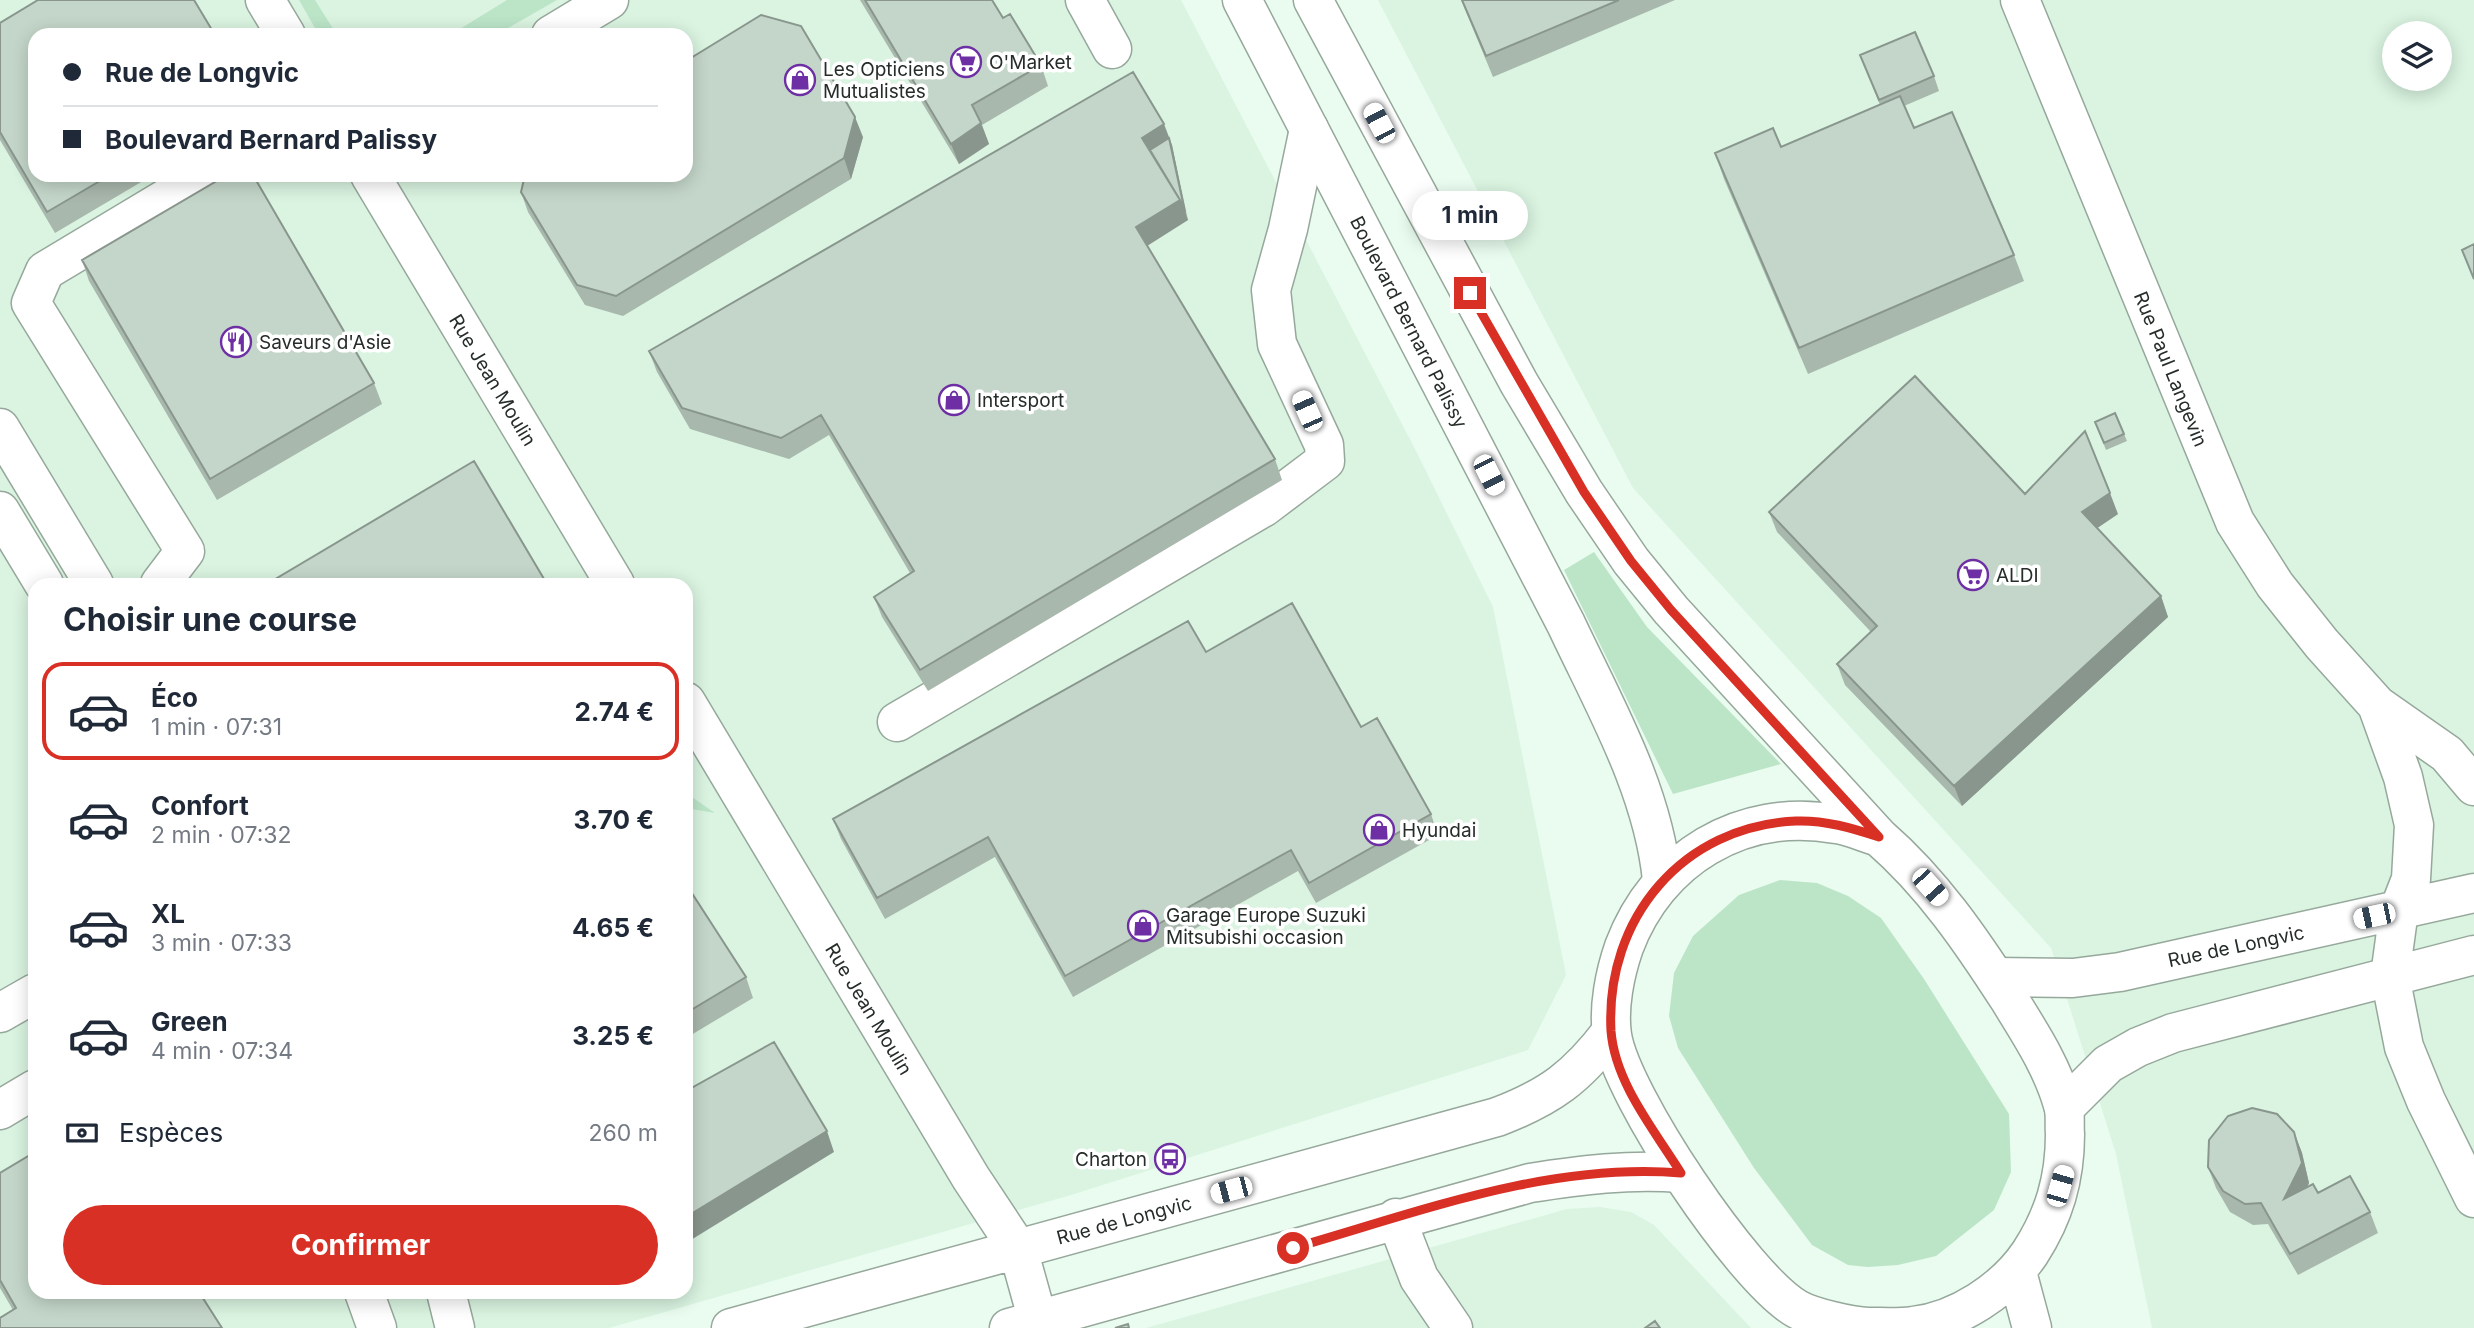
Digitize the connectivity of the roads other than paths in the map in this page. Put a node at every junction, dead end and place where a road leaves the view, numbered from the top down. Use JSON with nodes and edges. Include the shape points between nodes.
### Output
{"nodes":[{"id":1,"x":265,"y":0,"type":"edge"},
{"id":2,"x":609,"y":0,"type":"edge"},
{"id":3,"x":1085,"y":0,"type":"edge"},
{"id":4,"x":1242,"y":0,"type":"edge"},
{"id":5,"x":1313,"y":0,"type":"edge"},
{"id":6,"x":2020,"y":0,"type":"edge"},
{"id":7,"x":282,"y":28,"type":"edge"},
{"id":8,"x":563,"y":28,"type":"edge"},
{"id":9,"x":1112,"y":49,"type":"dead end"},
{"id":10,"x":1309,"y":129,"type":"junction"},
{"id":11,"x":193,"y":182,"type":"edge"},
{"id":12,"x":374,"y":182,"type":"edge"},
{"id":13,"x":0,"y":428,"type":"edge"},
{"id":14,"x":0,"y":511,"type":"edge"},
{"id":15,"x":40,"y":578,"type":"edge"},
{"id":16,"x":89,"y":578,"type":"edge"},
{"id":17,"x":165,"y":578,"type":"edge"},
{"id":18,"x":611,"y":578,"type":"edge"},
{"id":19,"x":2378,"y":705,"type":"junction"},
{"id":20,"x":693,"y":714,"type":"edge"},
{"id":21,"x":897,"y":722,"type":"dead end"},
{"id":22,"x":2474,"y":786,"type":"edge"},
{"id":23,"x":1879,"y":837,"type":"junction"},
{"id":24,"x":1662,"y":880,"type":"junction"},
{"id":25,"x":2474,"y":893,"type":"edge"},
{"id":26,"x":2399,"y":910,"type":"junction"},
{"id":27,"x":2474,"y":955,"type":"edge"},
{"id":28,"x":2390,"y":976,"type":"junction"},
{"id":29,"x":1995,"y":977,"type":"junction"},
{"id":30,"x":28,"y":997,"type":"edge"},
{"id":31,"x":0,"y":1013,"type":"edge"},
{"id":32,"x":1611,"y":1032,"type":"junction"},
{"id":33,"x":28,"y":1093,"type":"edge"},
{"id":34,"x":2064,"y":1108,"type":"junction"},
{"id":35,"x":0,"y":1110,"type":"edge"},
{"id":36,"x":1681,"y":1173,"type":"junction"},
{"id":37,"x":2474,"y":1198,"type":"edge"},
{"id":38,"x":1396,"y":1219,"type":"junction"},
{"id":39,"x":1018,"y":1249,"type":"junction"},
{"id":40,"x":2017,"y":1272,"type":"junction"},
{"id":41,"x":356,"y":1299,"type":"edge"},
{"id":42,"x":367,"y":1299,"type":"edge"},
{"id":43,"x":448,"y":1299,"type":"edge"},
{"id":44,"x":1806,"y":1319,"type":"edge"},
{"id":45,"x":1029,"y":1325,"type":"edge"},
{"id":46,"x":351,"y":1328,"type":"edge"},
{"id":47,"x":377,"y":1328,"type":"edge"},
{"id":48,"x":455,"y":1328,"type":"edge"},
{"id":49,"x":731,"y":1328,"type":"edge"},
{"id":50,"x":1453,"y":1328,"type":"edge"},
{"id":51,"x":2032,"y":1328,"type":"edge"}],
"edges":[{"from":1,"to":7,"type":"street"},
{"from":2,"to":8,"type":"street"},
{"from":3,"to":9,"type":"street"},
{"from":4,"to":10,"type":"street","name":"Boulevard Bernard Palissy"},
{"from":5,"to":23,"type":"street","via":[[1519,383],[1584,492],[1671,610]]},
{"from":6,"to":19,"type":"street","name":"Rue Paul Langevin","via":[[2235,522],[2291,605]]},
{"from":10,"to":21,"type":"street","via":[[1271,290],[1277,344],[1324,445],[1325,461],[1264,507]]},
{"from":10,"to":24,"type":"street","name":"Boulevard Bernard Palissy","via":[[1610,716],[1650,813]]},
{"from":11,"to":17,"type":"street","via":[[45,271],[31,303],[185,551]]},
{"from":12,"to":18,"type":"street","name":"Rue Jean Moulin"},
{"from":13,"to":16,"type":"street"},
{"from":14,"to":15,"type":"street"},
{"from":19,"to":22,"type":"street","name":"Rue Paul Langevin","via":[[2447,754]]},
{"from":19,"to":26,"type":"street","name":"Rue Paul Langevin","via":[[2414,825],[2411,879]]},
{"from":20,"to":39,"type":"street","name":"Rue Jean Moulin"},
{"from":23,"to":24,"type":"street","via":[[1837,824],[1796,821],[1746,828],[1702,847]]},
{"from":23,"to":29,"type":"street","via":[[1943,902]]},
{"from":24,"to":32,"type":"street","via":[[1636,915],[1615,973]]},
{"from":25,"to":26,"type":"street","name":"Rue de Longvic"},
{"from":26,"to":28,"type":"street","name":"Rue Paul Langevin"},
{"from":26,"to":29,"type":"street","name":"Rue de Longvic","via":[[2120,972],[2073,978]]},
{"from":27,"to":28,"type":"street"},
{"from":28,"to":34,"type":"street","via":[[2173,1033],[2138,1047],[2108,1064]]},
{"from":28,"to":37,"type":"street","name":"Rue Paul Langevin","via":[[2404,1047]]},
{"from":29,"to":34,"type":"street","via":[[2042,1051]]},
{"from":30,"to":31,"type":"street"},
{"from":32,"to":36,"type":"street","via":[[1635,1100]]},
{"from":32,"to":39,"type":"street","name":"Rue de Longvic","via":[[1586,1065],[1562,1086],[1497,1117]]},
{"from":33,"to":35,"type":"street"},
{"from":34,"to":40,"type":"street","via":[[2065,1167],[2049,1224]]},
{"from":36,"to":38,"type":"street","via":[[1602,1172],[1530,1182]]},
{"from":36,"to":44,"type":"street","via":[[1760,1279]]},
{"from":38,"to":45,"type":"street"},
{"from":38,"to":50,"type":"street","via":[[1419,1278]]},
{"from":39,"to":45,"type":"street","name":"Rue Jean Moulin"},
{"from":39,"to":49,"type":"street","name":"Rue de Longvic"},
{"from":40,"to":44,"type":"street","via":[[1969,1308],[1916,1326],[1860,1327]]},
{"from":40,"to":51,"type":"street"},
{"from":41,"to":46,"type":"street"},
{"from":42,"to":47,"type":"street"},
{"from":43,"to":48,"type":"street"}]}
